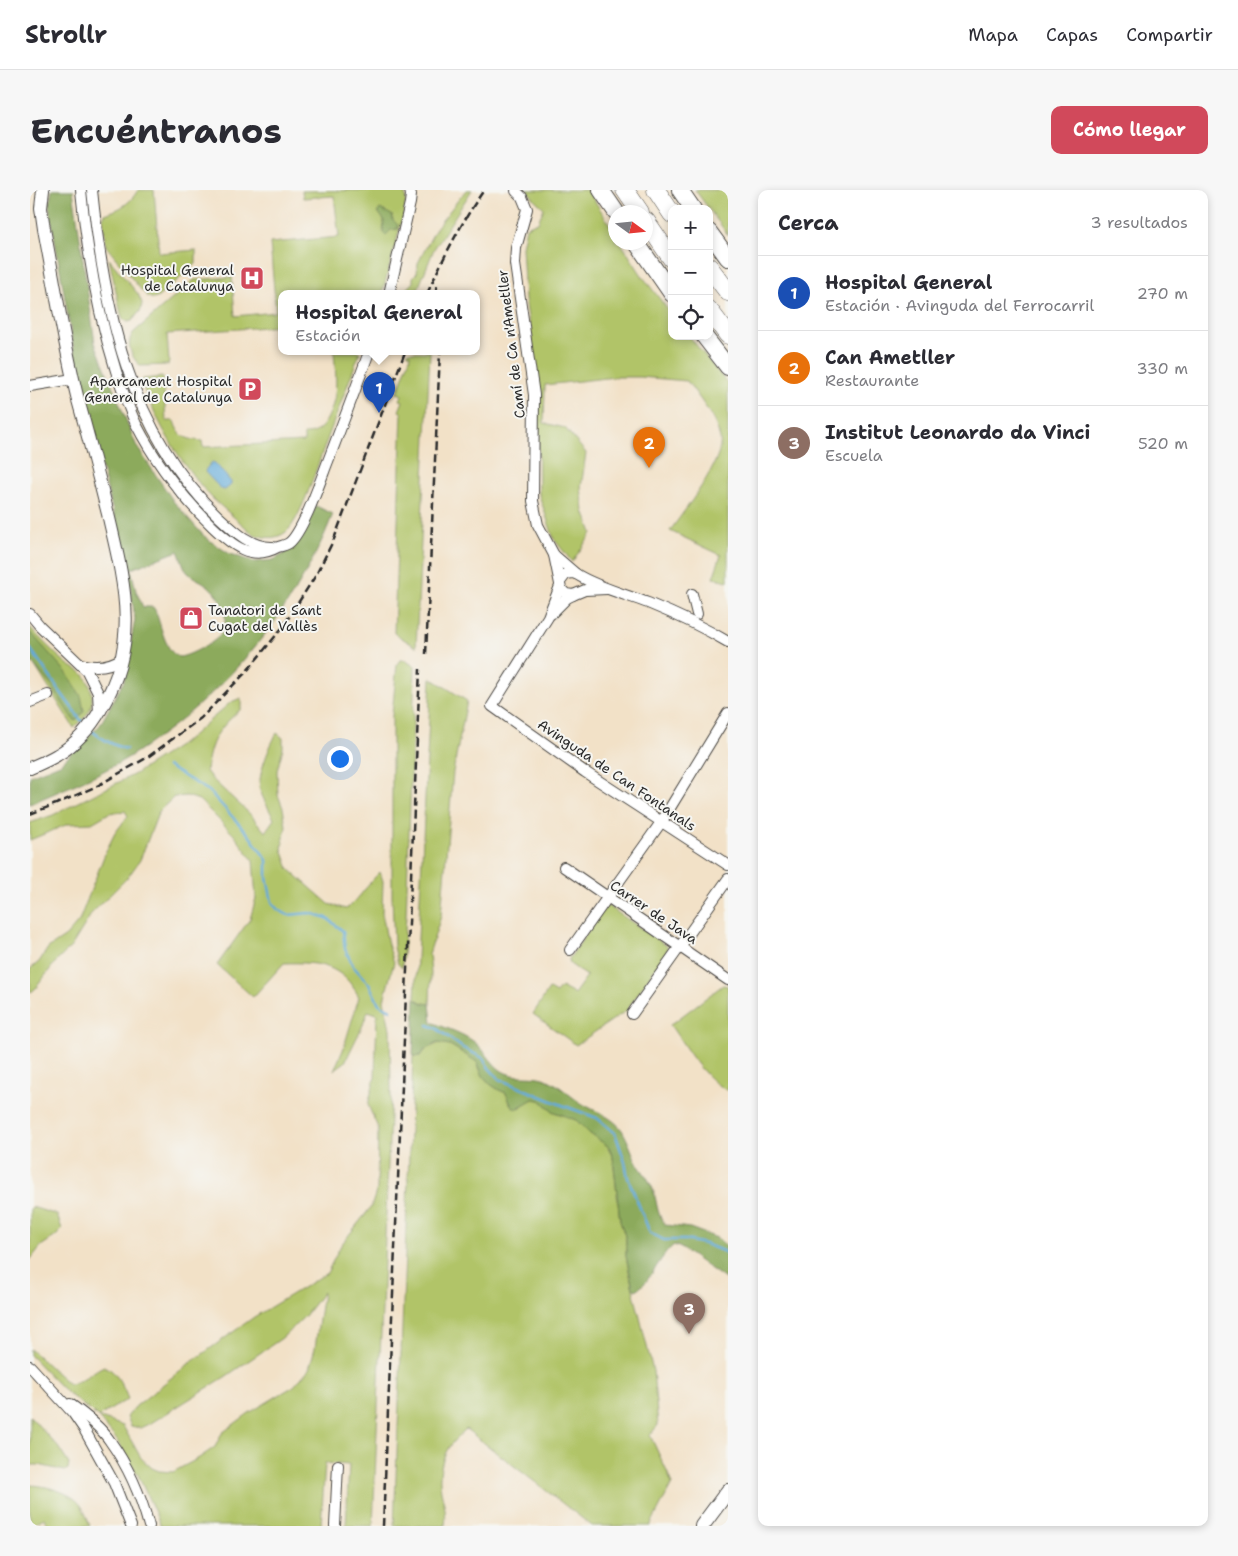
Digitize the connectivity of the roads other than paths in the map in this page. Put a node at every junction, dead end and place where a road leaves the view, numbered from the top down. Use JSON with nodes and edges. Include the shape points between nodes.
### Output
{"nodes":[{"id":1,"x":43,"y":190,"type":"edge"},
{"id":2,"x":80,"y":190,"type":"edge"},
{"id":3,"x":92,"y":190,"type":"edge"},
{"id":4,"x":410,"y":190,"type":"edge"},
{"id":5,"x":601,"y":190,"type":"edge"},
{"id":6,"x":625,"y":190,"type":"edge"},
{"id":7,"x":656,"y":190,"type":"edge"},
{"id":8,"x":680,"y":190,"type":"edge"},
{"id":9,"x":516,"y":191,"type":"edge"},
{"id":10,"x":611,"y":205,"type":"edge"},
{"id":11,"x":635,"y":205,"type":"edge"},
{"id":12,"x":690,"y":205,"type":"edge"},
{"id":13,"x":668,"y":208,"type":"edge"},
{"id":14,"x":653,"y":230,"type":"edge"},
{"id":15,"x":713,"y":237,"type":"edge"},
{"id":16,"x":642,"y":250,"type":"edge"},
{"id":17,"x":668,"y":253,"type":"edge"},
{"id":18,"x":728,"y":258,"type":"edge"},
{"id":19,"x":713,"y":272,"type":"edge"},
{"id":20,"x":668,"y":288,"type":"edge"},
{"id":21,"x":390,"y":290,"type":"edge"},
{"id":22,"x":728,"y":292,"type":"edge"},
{"id":23,"x":713,"y":315,"type":"edge"},
{"id":24,"x":728,"y":335,"type":"edge"},
{"id":25,"x":707,"y":340,"type":"edge"},
{"id":26,"x":368,"y":355,"type":"edge"},
{"id":27,"x":728,"y":367,"type":"edge"},
{"id":28,"x":73,"y":379,"type":"junction"},
{"id":29,"x":30,"y":386,"type":"edge"},
{"id":30,"x":279,"y":547,"type":"junction"},
{"id":31,"x":554,"y":555,"type":"junction"},
{"id":32,"x":577,"y":575,"type":"junction"},
{"id":33,"x":560,"y":584,"type":"junction"},
{"id":34,"x":608,"y":589,"type":"junction"},
{"id":35,"x":576,"y":593,"type":"junction"},
{"id":36,"x":692,"y":594,"type":"dead end"},
{"id":37,"x":30,"y":614,"type":"edge"},
{"id":38,"x":697,"y":614,"type":"dead end"},
{"id":39,"x":548,"y":617,"type":"junction"},
{"id":40,"x":728,"y":642,"type":"edge"},
{"id":41,"x":122,"y":658,"type":"junction"},
{"id":42,"x":80,"y":664,"type":"junction"},
{"id":43,"x":48,"y":695,"type":"dead end"},
{"id":44,"x":30,"y":702,"type":"edge"},
{"id":45,"x":728,"y":713,"type":"edge"},
{"id":46,"x":97,"y":717,"type":"junction"},
{"id":47,"x":30,"y":768,"type":"edge"},
{"id":48,"x":662,"y":821,"type":"junction"},
{"id":49,"x":728,"y":865,"type":"edge"},
{"id":50,"x":564,"y":867,"type":"dead end"},
{"id":51,"x":728,"y":879,"type":"edge"},
{"id":52,"x":607,"y":898,"type":"junction"},
{"id":53,"x":680,"y":946,"type":"junction"},
{"id":54,"x":570,"y":950,"type":"dead end"},
{"id":55,"x":728,"y":980,"type":"edge"},
{"id":56,"x":632,"y":1014,"type":"dead end"},
{"id":57,"x":30,"y":1366,"type":"edge"},
{"id":58,"x":49,"y":1386,"type":"junction"},
{"id":59,"x":338,"y":1466,"type":"dead end"},
{"id":60,"x":728,"y":1491,"type":"edge"},
{"id":61,"x":131,"y":1526,"type":"edge"},
{"id":62,"x":149,"y":1526,"type":"edge"},
{"id":63,"x":335,"y":1526,"type":"edge"},
{"id":64,"x":702,"y":1526,"type":"edge"}],
"edges":[{"from":1,"to":28,"type":"street","via":[[43,222]]},
{"from":2,"to":30,"type":"street","via":[[94,293],[136,424],[173,484],[223,536],[249,552],[270,552]]},
{"from":3,"to":30,"type":"street","via":[[106,290],[122,350],[147,419],[182,476],[206,504],[247,540],[270,548]]},
{"from":4,"to":21,"type":"street","via":[[410,204]]},
{"from":5,"to":10,"type":"highway"},
{"from":6,"to":11,"type":"highway"},
{"from":7,"to":13,"type":"highway"},
{"from":8,"to":12,"type":"highway"},
{"from":9,"to":31,"type":"street","name":"Camí de Ca n'Ametller","via":[[527,209],[515,264],[534,394],[533,501],[538,525]]},
{"from":14,"to":17,"type":"highway"},
{"from":15,"to":18,"type":"highway"},
{"from":16,"to":20,"type":"highway"},
{"from":19,"to":22,"type":"highway"},
{"from":23,"to":24,"type":"highway"},
{"from":25,"to":27,"type":"highway"},
{"from":26,"to":30,"type":"street","via":[[306,516],[289,542]]},
{"from":28,"to":29,"type":"street"},
{"from":28,"to":41,"type":"street","via":[[124,586],[126,634]]},
{"from":31,"to":32,"type":"street","name":"Camí de Ca n'Ametller"},
{"from":31,"to":33,"type":"street","name":"Camí de Ca n'Ametller"},
{"from":32,"to":33,"type":"street","via":[[566,574]]},
{"from":32,"to":34,"type":"street","name":"Camí de Ca n'Ametller"},
{"from":32,"to":35,"type":"street","via":[[582,586]]},
{"from":33,"to":35,"type":"street","via":[[563,592]]},
{"from":33,"to":39,"type":"street"},
{"from":34,"to":35,"type":"street","name":"Camí de Ca n'Ametller"},
{"from":34,"to":40,"type":"street","name":"Camí de Ca n'Ametller","via":[[658,608]]},
{"from":35,"to":39,"type":"street"},
{"from":36,"to":38,"type":"street"},
{"from":37,"to":42,"type":"street"},
{"from":39,"to":48,"type":"street","name":"Avinguda de Can Fontanals","via":[[492,706]]},
{"from":41,"to":42,"type":"street","via":[[107,666]]},
{"from":41,"to":46,"type":"street"},
{"from":42,"to":46,"type":"street","via":[[88,671],[98,694]]},
{"from":43,"to":44,"type":"street"},
{"from":45,"to":48,"type":"street"},
{"from":46,"to":47,"type":"street","via":[[58,755]]},
{"from":48,"to":49,"type":"street","name":"Avinguda de Can Fontanals"},
{"from":48,"to":52,"type":"street"},
{"from":50,"to":52,"type":"street","name":"Carrer de Java"},
{"from":51,"to":53,"type":"street"},
{"from":52,"to":53,"type":"street","name":"Carrer de Java"},
{"from":52,"to":54,"type":"street"},
{"from":53,"to":55,"type":"street","name":"Carrer de Java"},
{"from":53,"to":56,"type":"street"},
{"from":57,"to":58,"type":"street"},
{"from":58,"to":61,"type":"street","via":[[84,1429],[114,1483]]},
{"from":58,"to":62,"type":"street","via":[[87,1416],[110,1440],[130,1475]]},
{"from":59,"to":63,"type":"street"},
{"from":60,"to":64,"type":"main road"}]}
